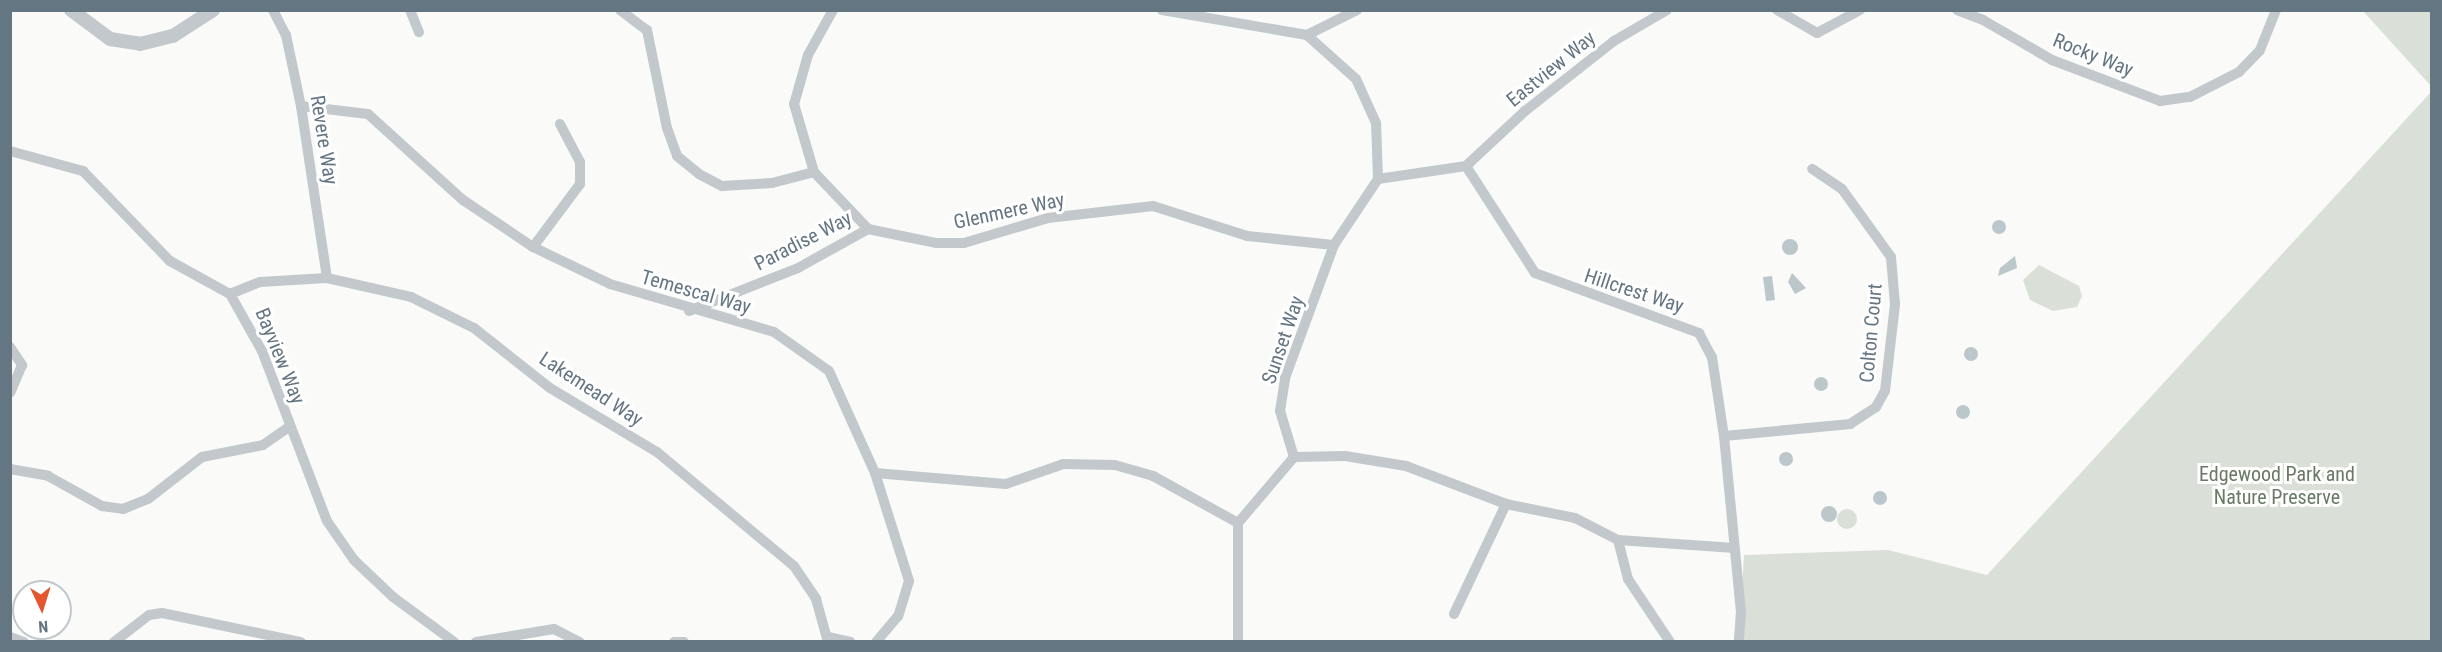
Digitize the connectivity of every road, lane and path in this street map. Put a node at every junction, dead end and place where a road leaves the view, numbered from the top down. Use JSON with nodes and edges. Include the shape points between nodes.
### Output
{"nodes":[{"id":1,"x":71,"y":10,"type":"edge"},
{"id":2,"x":213,"y":10,"type":"edge"},
{"id":3,"x":273,"y":10,"type":"edge"},
{"id":4,"x":410,"y":10,"type":"edge"},
{"id":5,"x":620,"y":10,"type":"edge"},
{"id":6,"x":833,"y":10,"type":"edge"},
{"id":7,"x":1162,"y":10,"type":"edge"},
{"id":8,"x":1357,"y":10,"type":"edge"},
{"id":9,"x":1667,"y":10,"type":"edge"},
{"id":10,"x":1777,"y":10,"type":"edge"},
{"id":11,"x":1860,"y":10,"type":"edge"},
{"id":12,"x":1957,"y":10,"type":"edge"},
{"id":13,"x":2276,"y":10,"type":"edge"},
{"id":14,"x":1987,"y":15,"type":"edge"},
{"id":15,"x":419,"y":32,"type":"dead end"},
{"id":16,"x":1307,"y":35,"type":"junction"},
{"id":17,"x":301,"y":106,"type":"junction"},
{"id":18,"x":560,"y":124,"type":"dead end"},
{"id":19,"x":11,"y":155,"type":"edge"},
{"id":20,"x":1466,"y":166,"type":"junction"},
{"id":21,"x":1812,"y":169,"type":"dead end"},
{"id":22,"x":814,"y":172,"type":"junction"},
{"id":23,"x":1378,"y":178,"type":"junction"},
{"id":24,"x":868,"y":229,"type":"junction"},
{"id":25,"x":1334,"y":244,"type":"junction"},
{"id":26,"x":533,"y":247,"type":"junction"},
{"id":27,"x":327,"y":278,"type":"junction"},
{"id":28,"x":230,"y":294,"type":"junction"},
{"id":29,"x":689,"y":311,"type":"junction"},
{"id":30,"x":10,"y":347,"type":"edge"},
{"id":31,"x":10,"y":393,"type":"edge"},
{"id":32,"x":290,"y":426,"type":"junction"},
{"id":33,"x":1724,"y":436,"type":"junction"},
{"id":34,"x":1294,"y":457,"type":"junction"},
{"id":35,"x":10,"y":469,"type":"edge"},
{"id":36,"x":875,"y":473,"type":"junction"},
{"id":37,"x":1506,"y":504,"type":"junction"},
{"id":38,"x":1238,"y":523,"type":"junction"},
{"id":39,"x":1618,"y":540,"type":"junction"},
{"id":40,"x":1735,"y":548,"type":"junction"},
{"id":41,"x":1454,"y":614,"type":"dead end"},
{"id":42,"x":10,"y":637,"type":"edge"},
{"id":43,"x":828,"y":639,"type":"edge"},
{"id":44,"x":24,"y":642,"type":"edge"},
{"id":45,"x":114,"y":642,"type":"edge"},
{"id":46,"x":301,"y":642,"type":"edge"},
{"id":47,"x":454,"y":642,"type":"edge"},
{"id":48,"x":476,"y":642,"type":"edge"},
{"id":49,"x":580,"y":642,"type":"edge"},
{"id":50,"x":674,"y":642,"type":"edge"},
{"id":51,"x":684,"y":642,"type":"edge"},
{"id":52,"x":850,"y":642,"type":"edge"},
{"id":53,"x":876,"y":642,"type":"edge"},
{"id":54,"x":1238,"y":642,"type":"edge"},
{"id":55,"x":1670,"y":642,"type":"edge"},
{"id":56,"x":1739,"y":642,"type":"edge"}],
"edges":[{"from":1,"to":2,"type":"street","via":[[110,39],[140,44],[174,36]]},
{"from":3,"to":17,"type":"street","name":"Revere Way","via":[[286,35]]},
{"from":4,"to":15,"type":"street"},
{"from":5,"to":22,"type":"street","via":[[647,30],[667,128],[677,156],[691,168],[722,186],[772,183]]},
{"from":6,"to":22,"type":"street","name":"Paradise Way","via":[[808,56],[794,104]]},
{"from":7,"to":16,"type":"street"},
{"from":8,"to":16,"type":"street"},
{"from":9,"to":20,"type":"street","name":"Eastview Way","via":[[1614,41],[1525,111]]},
{"from":10,"to":11,"type":"street","via":[[1817,33]]},
{"from":12,"to":14,"type":"street"},
{"from":13,"to":14,"type":"street","name":"Rocky Way","via":[[2260,50],[2239,72],[2190,97],[2160,101],[2052,60]]},
{"from":16,"to":23,"type":"street","via":[[1356,79],[1376,123]]},
{"from":17,"to":26,"type":"street","name":"Temescal Way","via":[[368,114],[463,200]]},
{"from":17,"to":27,"type":"street","name":"Revere Way"},
{"from":18,"to":26,"type":"street","via":[[580,162],[580,184]]},
{"from":19,"to":28,"type":"street","name":"Bayview Way","via":[[83,171],[170,261]]},
{"from":20,"to":23,"type":"street"},
{"from":20,"to":33,"type":"street","name":"Hillcrest Way","via":[[1535,273],[1699,333],[1712,357]]},
{"from":21,"to":33,"type":"street","name":"Colton Court","via":[[1842,189],[1892,257],[1895,304],[1885,391],[1863,419],[1850,424]]},
{"from":22,"to":24,"type":"street","name":"Paradise Way"},
{"from":23,"to":25,"type":"street","name":"Sunset Way"},
{"from":24,"to":25,"type":"street","name":"Glenmere Way","via":[[936,243],[964,243],[1048,218],[1153,206],[1247,236]]},
{"from":24,"to":29,"type":"street","name":"Paradise Way","via":[[798,268]]},
{"from":25,"to":34,"type":"street","name":"Sunset Way","via":[[1285,378],[1280,411]]},
{"from":26,"to":29,"type":"street","name":"Temescal Way","via":[[610,284]]},
{"from":27,"to":28,"type":"street","name":"Lakemead Way","via":[[260,282]]},
{"from":27,"to":43,"type":"street","name":"Lakemead Way","via":[[411,297],[474,328],[550,388],[657,452],[794,566],[816,599]]},
{"from":28,"to":32,"type":"street","name":"Bayview Way","via":[[248,319]]},
{"from":29,"to":36,"type":"street","name":"Temescal Way","via":[[774,333],[829,371]]},
{"from":30,"to":31,"type":"street","via":[[22,365]]},
{"from":32,"to":35,"type":"street","via":[[263,445],[202,457],[148,499],[123,509],[102,506],[48,476]]},
{"from":32,"to":47,"type":"street","name":"Bayview Way","via":[[327,522],[354,560]]},
{"from":33,"to":40,"type":"street","name":"Hillcrest Way"},
{"from":34,"to":37,"type":"street","via":[[1345,456],[1406,465]]},
{"from":34,"to":38,"type":"street"},
{"from":36,"to":38,"type":"street","via":[[1006,484],[1063,464],[1116,465],[1153,476]]},
{"from":36,"to":53,"type":"street","name":"Temescal Way","via":[[909,581],[898,616]]},
{"from":37,"to":39,"type":"street","via":[[1575,518]]},
{"from":37,"to":41,"type":"street"},
{"from":38,"to":54,"type":"street"},
{"from":39,"to":40,"type":"street"},
{"from":39,"to":55,"type":"street","via":[[1628,579]]},
{"from":40,"to":56,"type":"street","name":"Hillcrest Way"},
{"from":42,"to":44,"type":"street"},
{"from":43,"to":52,"type":"street"},
{"from":45,"to":46,"type":"street","via":[[149,615],[162,613]]},
{"from":48,"to":49,"type":"street","via":[[554,628]]},
{"from":50,"to":51,"type":"street"}]}
